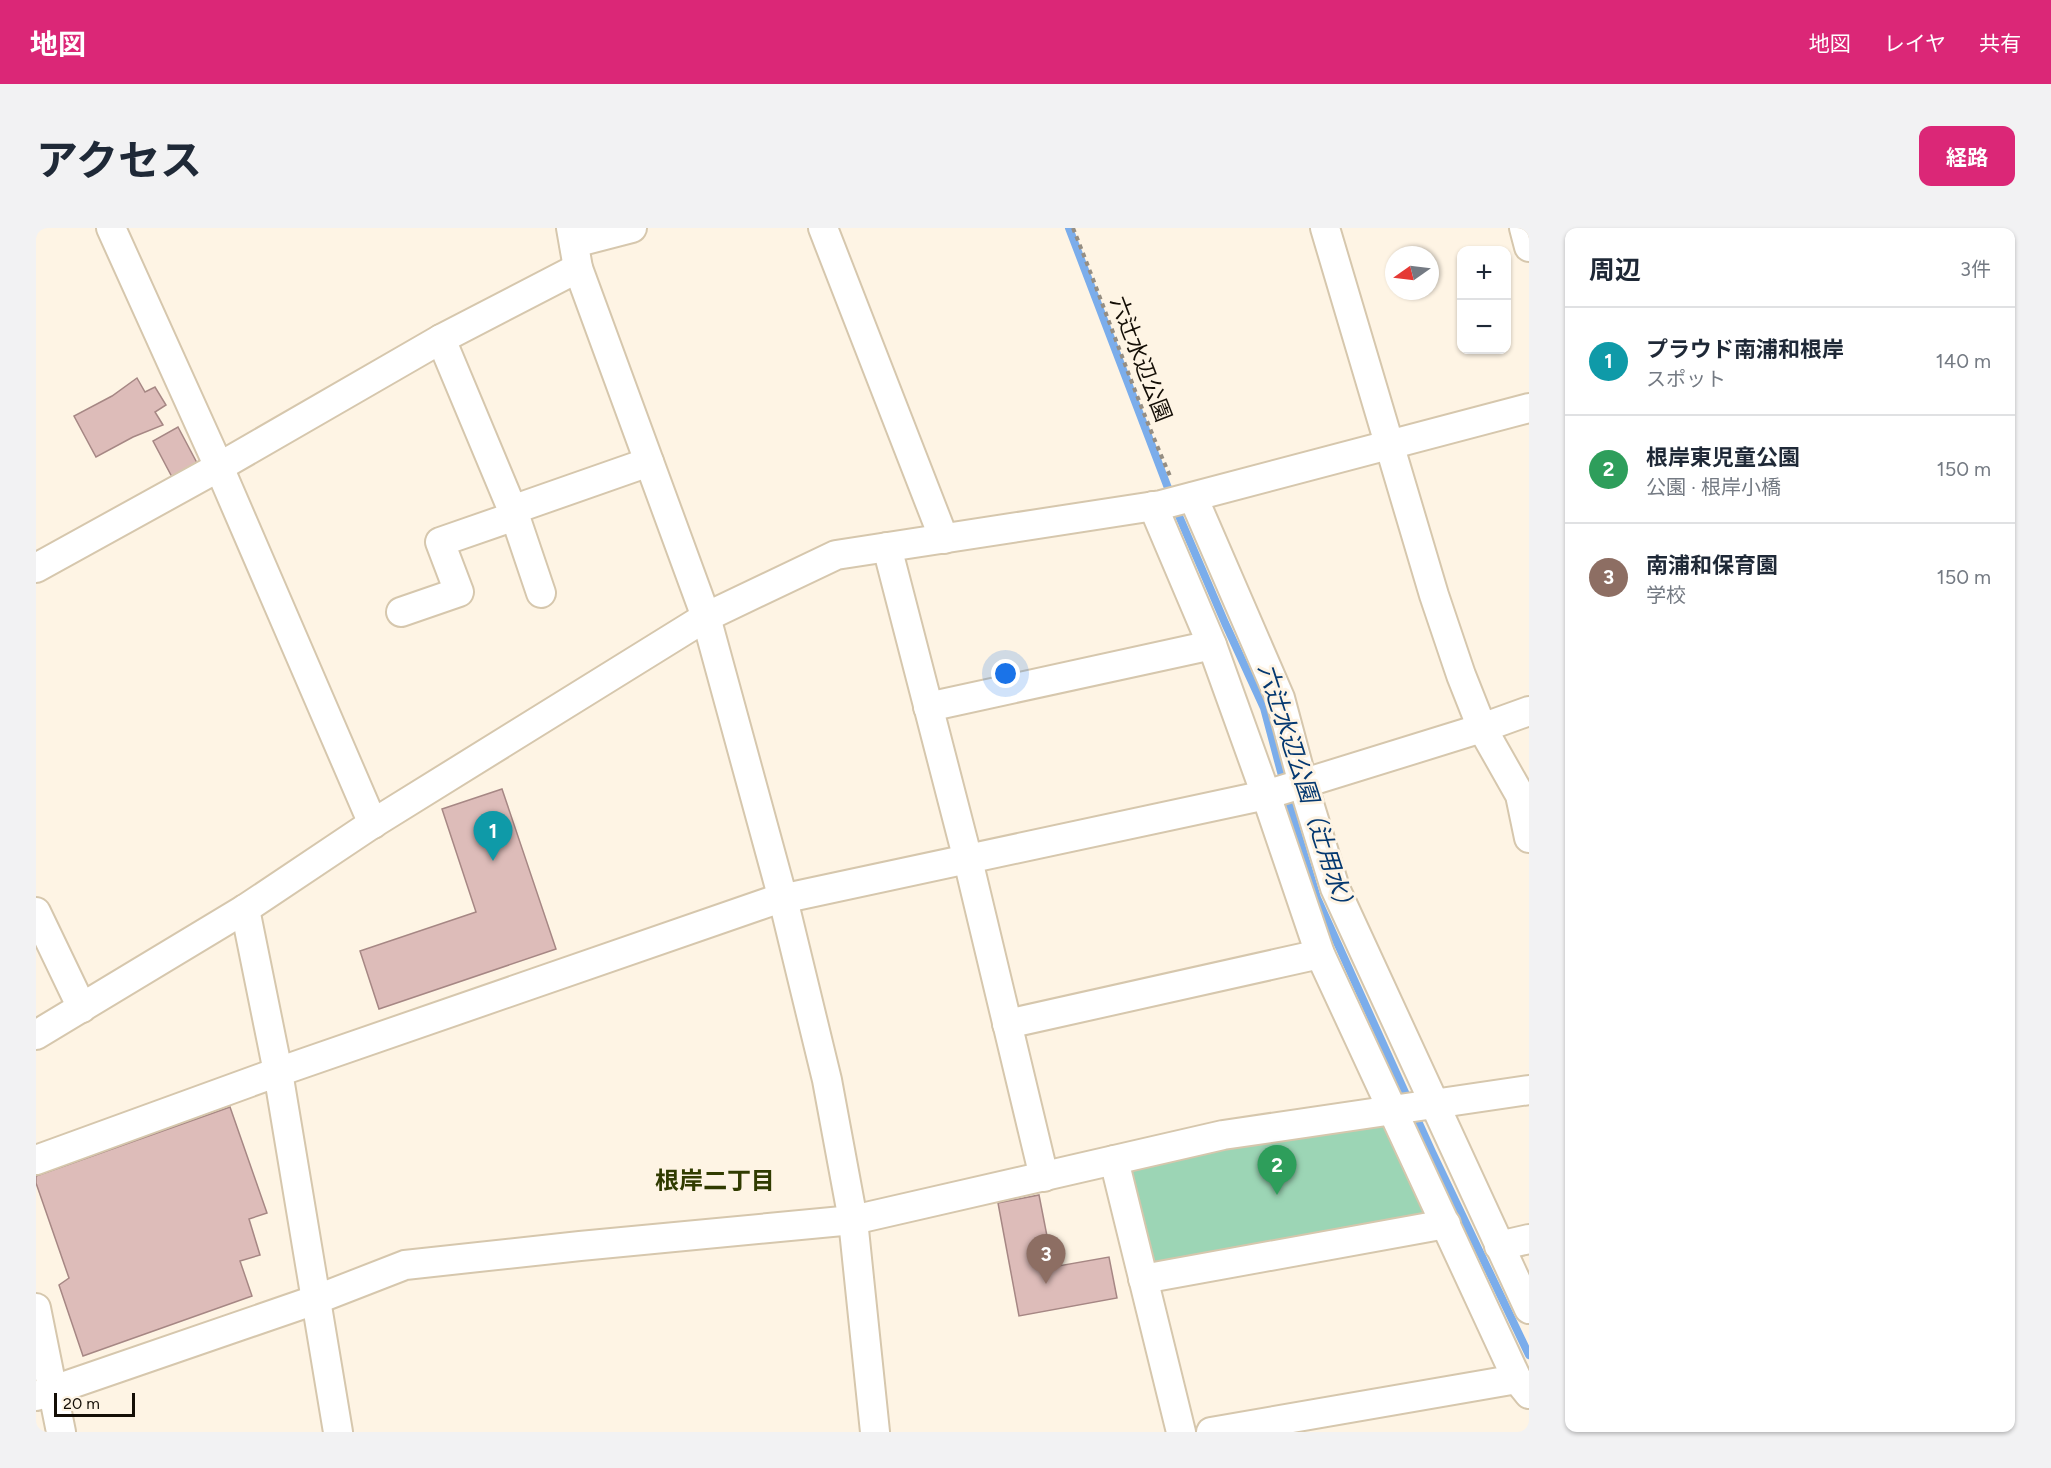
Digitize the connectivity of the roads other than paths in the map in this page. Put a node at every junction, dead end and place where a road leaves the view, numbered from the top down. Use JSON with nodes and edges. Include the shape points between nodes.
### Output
{"nodes":[{"id":1,"x":111,"y":228,"type":"edge"},
{"id":2,"x":632,"y":228,"type":"edge"},
{"id":3,"x":823,"y":228,"type":"edge"},
{"id":4,"x":1325,"y":228,"type":"edge"},
{"id":5,"x":1524,"y":228,"type":"edge"},
{"id":6,"x":574,"y":246,"type":"edge"},
{"id":7,"x":1529,"y":247,"type":"edge"},
{"id":8,"x":441,"y":339,"type":"junction"},
{"id":9,"x":1529,"y":408,"type":"edge"},
{"id":10,"x":1390,"y":445,"type":"junction"},
{"id":11,"x":649,"y":462,"type":"junction"},
{"id":12,"x":219,"y":467,"type":"junction"},
{"id":13,"x":1175,"y":502,"type":"junction"},
{"id":14,"x":513,"y":513,"type":"junction"},
{"id":15,"x":944,"y":539,"type":"junction"},
{"id":16,"x":887,"y":547,"type":"junction"},
{"id":17,"x":36,"y":568,"type":"edge"},
{"id":18,"x":541,"y":593,"type":"dead end"},
{"id":19,"x":401,"y":612,"type":"dead end"},
{"id":20,"x":706,"y":617,"type":"junction"},
{"id":21,"x":1212,"y":645,"type":"junction"},
{"id":22,"x":928,"y":707,"type":"junction"},
{"id":23,"x":1529,"y":711,"type":"edge"},
{"id":24,"x":1482,"y":728,"type":"junction"},
{"id":25,"x":1287,"y":789,"type":"junction"},
{"id":26,"x":373,"y":824,"type":"junction"},
{"id":27,"x":1529,"y":838,"type":"edge"},
{"id":28,"x":968,"y":860,"type":"junction"},
{"id":29,"x":783,"y":899,"type":"junction"},
{"id":30,"x":245,"y":909,"type":"junction"},
{"id":31,"x":36,"y":912,"type":"edge"},
{"id":32,"x":1320,"y":954,"type":"junction"},
{"id":33,"x":81,"y":1008,"type":"junction"},
{"id":34,"x":1007,"y":1024,"type":"junction"},
{"id":35,"x":36,"y":1035,"type":"edge"},
{"id":36,"x":278,"y":1072,"type":"junction"},
{"id":37,"x":1529,"y":1090,"type":"edge"},
{"id":38,"x":1415,"y":1107,"type":"junction"},
{"id":39,"x":36,"y":1160,"type":"edge"},
{"id":40,"x":1114,"y":1160,"type":"junction"},
{"id":41,"x":1044,"y":1177,"type":"junction"},
{"id":42,"x":853,"y":1220,"type":"junction"},
{"id":43,"x":1446,"y":1224,"type":"junction"},
{"id":44,"x":1529,"y":1239,"type":"edge"},
{"id":45,"x":1499,"y":1246,"type":"junction"},
{"id":46,"x":1143,"y":1279,"type":"junction"},
{"id":47,"x":315,"y":1300,"type":"junction"},
{"id":48,"x":36,"y":1308,"type":"edge"},
{"id":49,"x":1529,"y":1309,"type":"edge"},
{"id":50,"x":1523,"y":1387,"type":"edge"},
{"id":51,"x":44,"y":1393,"type":"edge"},
{"id":52,"x":61,"y":1432,"type":"edge"},
{"id":53,"x":338,"y":1432,"type":"edge"},
{"id":54,"x":875,"y":1432,"type":"edge"},
{"id":55,"x":1181,"y":1432,"type":"edge"},
{"id":56,"x":1211,"y":1432,"type":"edge"}],
"edges":[{"from":1,"to":12,"type":"street"},
{"from":2,"to":6,"type":"street"},
{"from":3,"to":15,"type":"street"},
{"from":4,"to":10,"type":"street"},
{"from":5,"to":7,"type":"street"},
{"from":6,"to":8,"type":"street"},
{"from":6,"to":11,"type":"street"},
{"from":8,"to":12,"type":"street"},
{"from":8,"to":14,"type":"street"},
{"from":9,"to":10,"type":"street"},
{"from":10,"to":13,"type":"street"},
{"from":10,"to":24,"type":"street","via":[[1434,595]]},
{"from":11,"to":14,"type":"street"},
{"from":11,"to":20,"type":"street"},
{"from":12,"to":17,"type":"street"},
{"from":12,"to":26,"type":"street"},
{"from":13,"to":15,"type":"street"},
{"from":13,"to":21,"type":"street"},
{"from":13,"to":25,"type":"street","via":[[1280,698]]},
{"from":14,"to":18,"type":"street"},
{"from":14,"to":19,"type":"street","via":[[440,542],[459,592]]},
{"from":15,"to":16,"type":"street"},
{"from":16,"to":20,"type":"street","via":[[836,555]]},
{"from":16,"to":22,"type":"street"},
{"from":20,"to":26,"type":"street"},
{"from":20,"to":29,"type":"street"},
{"from":21,"to":22,"type":"street"},
{"from":21,"to":25,"type":"street"},
{"from":22,"to":28,"type":"street"},
{"from":23,"to":24,"type":"street"},
{"from":24,"to":25,"type":"street"},
{"from":24,"to":27,"type":"street","via":[[1520,795]]},
{"from":25,"to":28,"type":"street"},
{"from":25,"to":32,"type":"street"},
{"from":25,"to":38,"type":"street","via":[[1335,888]]},
{"from":26,"to":30,"type":"street"},
{"from":28,"to":29,"type":"street"},
{"from":28,"to":34,"type":"street"},
{"from":29,"to":36,"type":"street"},
{"from":29,"to":42,"type":"street","via":[[827,1080]]},
{"from":30,"to":33,"type":"street"},
{"from":30,"to":36,"type":"street"},
{"from":31,"to":33,"type":"street"},
{"from":32,"to":34,"type":"street"},
{"from":32,"to":38,"type":"street"},
{"from":33,"to":35,"type":"street"},
{"from":34,"to":41,"type":"street"},
{"from":36,"to":39,"type":"street"},
{"from":36,"to":47,"type":"street"},
{"from":37,"to":38,"type":"street"},
{"from":38,"to":40,"type":"street","via":[[1223,1135]]},
{"from":38,"to":43,"type":"street"},
{"from":38,"to":45,"type":"street"},
{"from":40,"to":41,"type":"street"},
{"from":40,"to":46,"type":"street"},
{"from":41,"to":42,"type":"street"},
{"from":42,"to":47,"type":"street","via":[[405,1265]]},
{"from":42,"to":54,"type":"street"},
{"from":43,"to":46,"type":"street"},
{"from":43,"to":50,"type":"street"},
{"from":44,"to":45,"type":"street"},
{"from":45,"to":49,"type":"street"},
{"from":46,"to":55,"type":"street"},
{"from":47,"to":51,"type":"street"},
{"from":47,"to":53,"type":"street"},
{"from":48,"to":51,"type":"street"},
{"from":50,"to":56,"type":"street"},
{"from":51,"to":52,"type":"street"}]}
